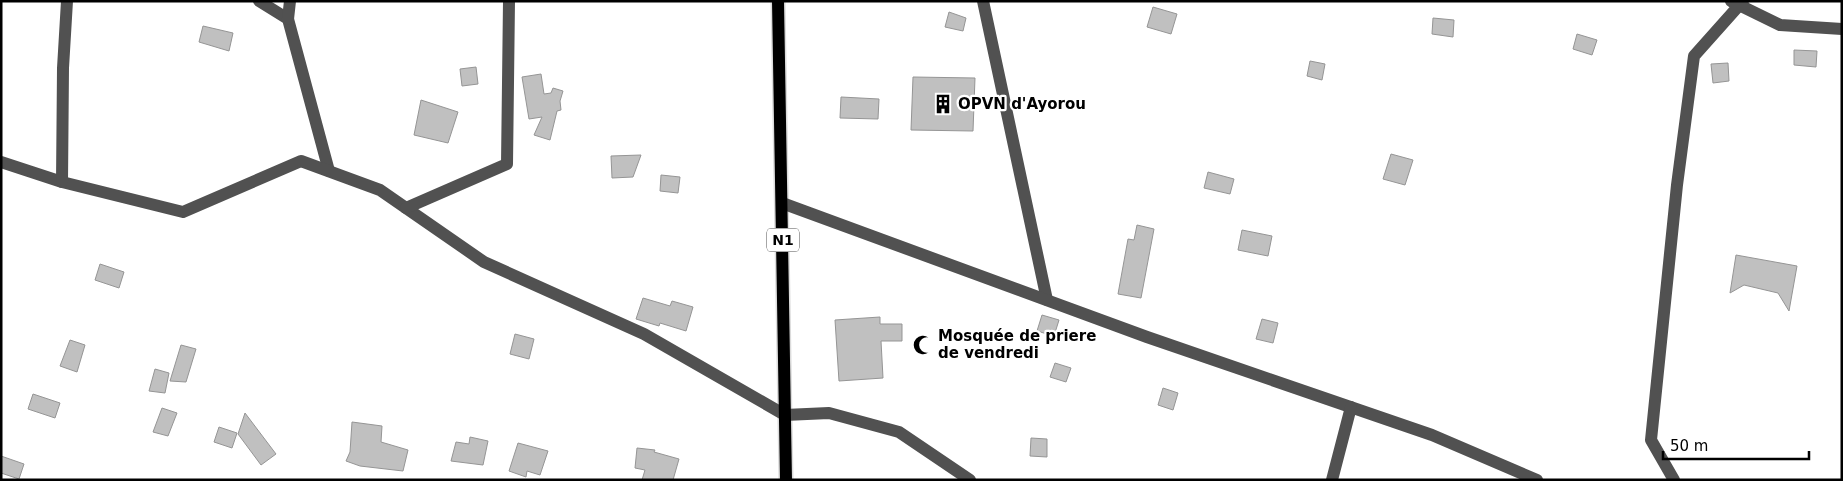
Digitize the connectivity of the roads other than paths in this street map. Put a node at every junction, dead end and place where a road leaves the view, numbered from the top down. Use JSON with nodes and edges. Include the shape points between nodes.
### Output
{"nodes":[{"id":1,"x":67,"y":1,"type":"edge"},
{"id":2,"x":259,"y":1,"type":"edge"},
{"id":3,"x":290,"y":1,"type":"edge"},
{"id":4,"x":509,"y":1,"type":"edge"},
{"id":5,"x":778,"y":1,"type":"edge"},
{"id":6,"x":983,"y":1,"type":"edge"},
{"id":7,"x":1738,"y":3,"type":"edge"},
{"id":8,"x":288,"y":19,"type":"junction"},
{"id":9,"x":1842,"y":29,"type":"edge"},
{"id":10,"x":1,"y":162,"type":"edge"},
{"id":11,"x":329,"y":171,"type":"junction"},
{"id":12,"x":62,"y":182,"type":"junction"},
{"id":13,"x":782,"y":202,"type":"junction"},
{"id":14,"x":406,"y":208,"type":"junction"},
{"id":15,"x":1047,"y":300,"type":"junction"},
{"id":16,"x":1351,"y":407,"type":"junction"},
{"id":17,"x":786,"y":415,"type":"junction"},
{"id":18,"x":786,"y":480,"type":"edge"},
{"id":19,"x":970,"y":480,"type":"edge"},
{"id":20,"x":1332,"y":480,"type":"edge"},
{"id":21,"x":1537,"y":480,"type":"edge"},
{"id":22,"x":1674,"y":480,"type":"edge"}],
"edges":[{"from":1,"to":12,"type":"street"},
{"from":2,"to":8,"type":"street"},
{"from":3,"to":8,"type":"street"},
{"from":4,"to":14,"type":"street","via":[[507,164]]},
{"from":5,"to":13,"type":"main road","number":"N1"},
{"from":6,"to":15,"type":"street"},
{"from":7,"to":9,"type":"street","via":[[1780,25]]},
{"from":7,"to":22,"type":"street","via":[[1694,56],[1677,185],[1651,440]]},
{"from":8,"to":11,"type":"street"},
{"from":10,"to":12,"type":"street"},
{"from":11,"to":12,"type":"street","via":[[302,161],[183,212]]},
{"from":11,"to":14,"type":"street","via":[[380,190]]},
{"from":13,"to":15,"type":"street"},
{"from":13,"to":17,"type":"main road","number":"N1"},
{"from":14,"to":17,"type":"street","via":[[484,262],[644,334]]},
{"from":15,"to":16,"type":"street"},
{"from":16,"to":20,"type":"street"},
{"from":16,"to":21,"type":"street","via":[[1432,435]]},
{"from":17,"to":18,"type":"main road","number":"N1"},
{"from":17,"to":19,"type":"street","via":[[829,413],[900,432]]}]}
